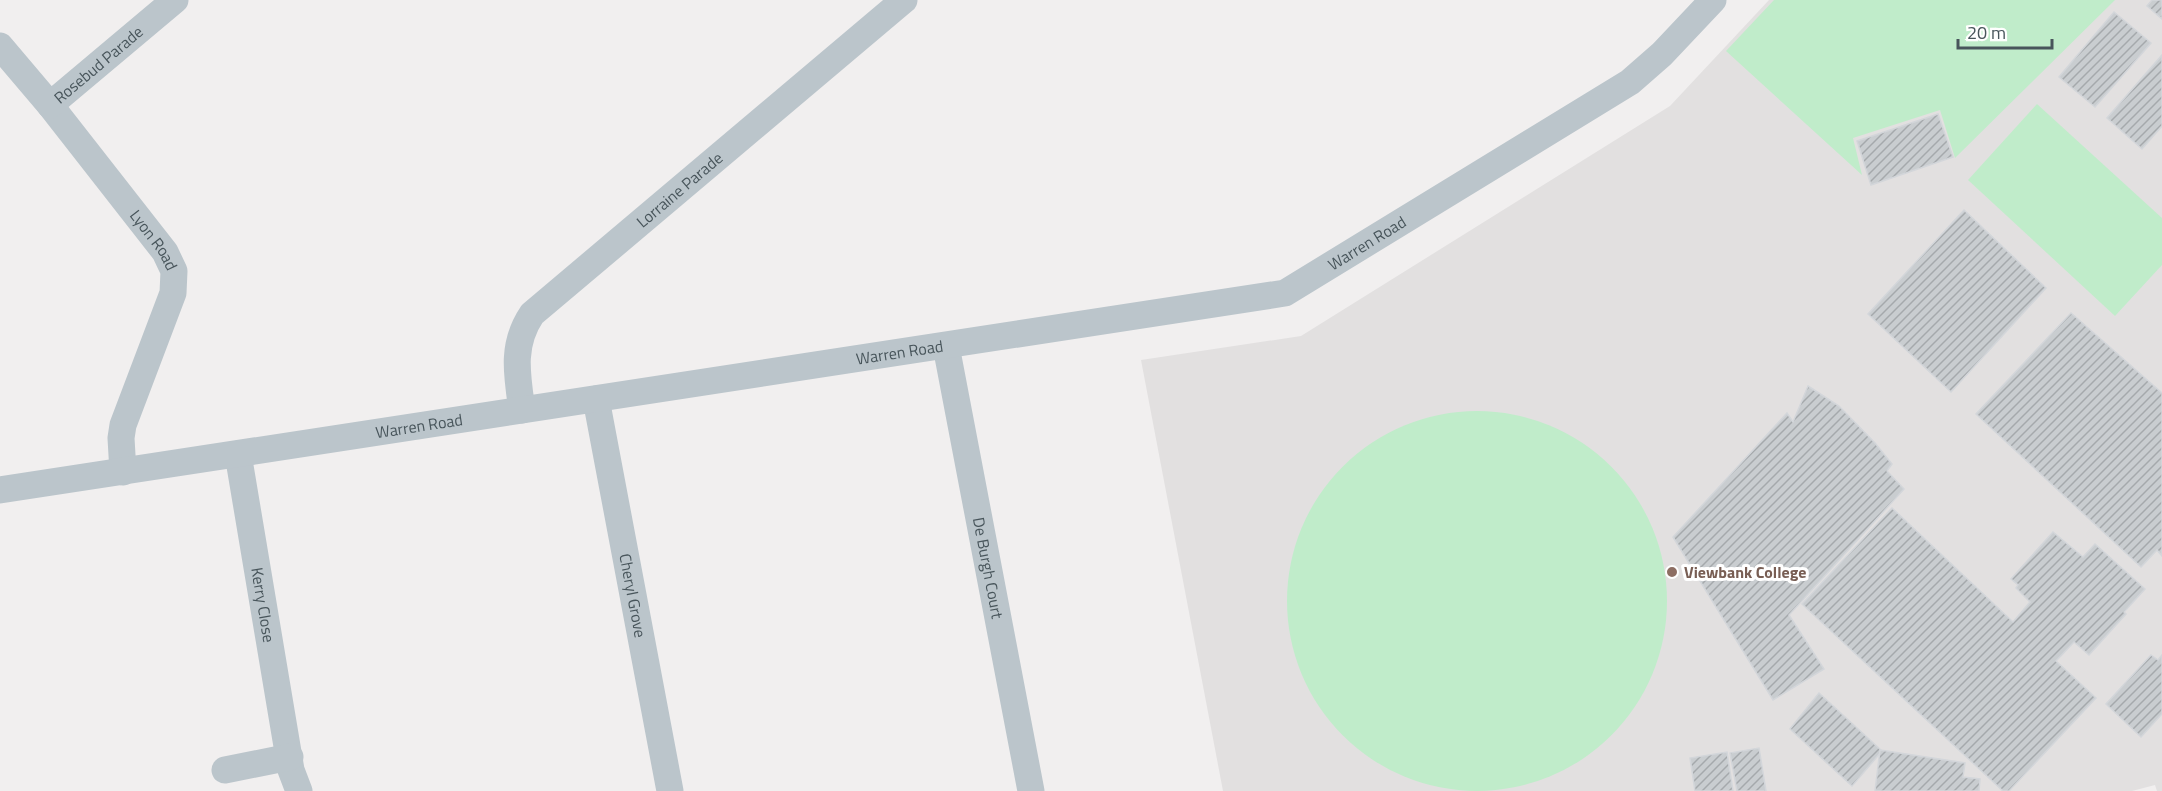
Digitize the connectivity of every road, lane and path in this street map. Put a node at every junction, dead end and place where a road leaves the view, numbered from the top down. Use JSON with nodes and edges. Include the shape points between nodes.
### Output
{"nodes":[{"id":1,"x":175,"y":0,"type":"edge"},
{"id":2,"x":904,"y":0,"type":"edge"},
{"id":3,"x":1713,"y":0,"type":"edge"},
{"id":4,"x":0,"y":46,"type":"edge"},
{"id":5,"x":51,"y":105,"type":"junction"},
{"id":6,"x":946,"y":346,"type":"junction"},
{"id":7,"x":596,"y":399,"type":"junction"},
{"id":8,"x":522,"y":410,"type":"junction"},
{"id":9,"x":238,"y":454,"type":"junction"},
{"id":10,"x":123,"y":472,"type":"junction"},
{"id":11,"x":0,"y":490,"type":"edge"},
{"id":12,"x":290,"y":757,"type":"junction"},
{"id":13,"x":225,"y":770,"type":"dead end"},
{"id":14,"x":298,"y":791,"type":"edge"},
{"id":15,"x":670,"y":791,"type":"edge"},
{"id":16,"x":1031,"y":791,"type":"edge"}],
"edges":[{"from":1,"to":5,"type":"street","name":"Rosebud Parade"},
{"from":2,"to":8,"type":"street","name":"Lorraine Parade","via":[[532,314],[517,350]]},
{"from":3,"to":6,"type":"street","name":"Warren Road","via":[[1630,82],[1285,294]]},
{"from":4,"to":5,"type":"street","name":"Lyon Road"},
{"from":5,"to":10,"type":"street","name":"Lyon Road","via":[[165,252],[174,271],[173,293],[123,425]]},
{"from":6,"to":7,"type":"street","name":"Warren Road"},
{"from":6,"to":16,"type":"street","name":"De Burgh Court"},
{"from":7,"to":8,"type":"street","name":"Warren Road"},
{"from":7,"to":15,"type":"street","name":"Cheryl Grove"},
{"from":8,"to":9,"type":"street","name":"Warren Road"},
{"from":9,"to":10,"type":"street","name":"Warren Road"},
{"from":9,"to":12,"type":"street","name":"Kerry Close"},
{"from":10,"to":11,"type":"street","name":"Warren Road"},
{"from":12,"to":13,"type":"street"},
{"from":12,"to":14,"type":"street","name":"Kerry Close"}]}
